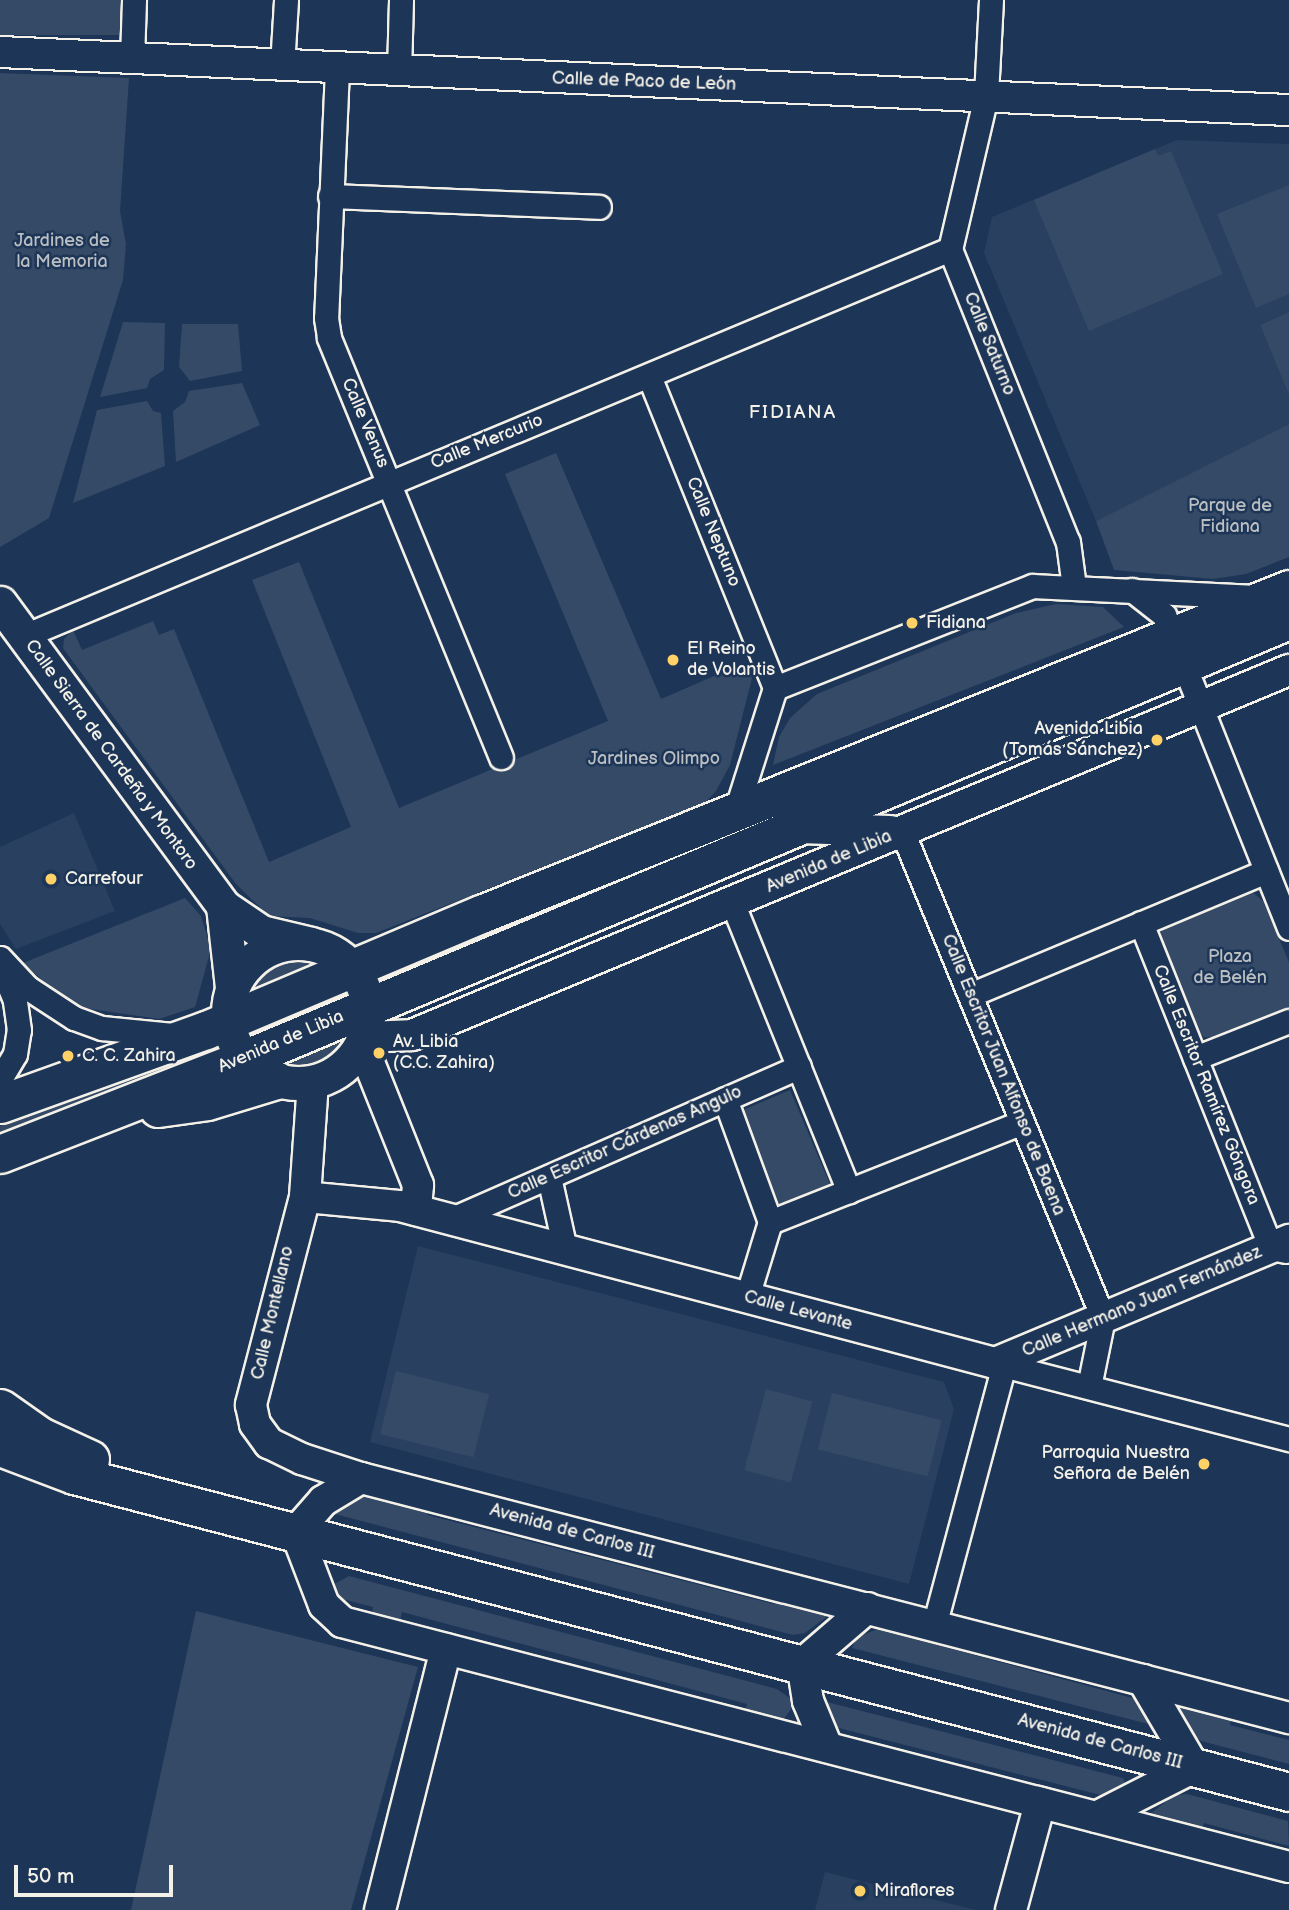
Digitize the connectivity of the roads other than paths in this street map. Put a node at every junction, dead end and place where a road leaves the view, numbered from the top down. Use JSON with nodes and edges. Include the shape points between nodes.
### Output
{"nodes":[{"id":1,"x":134,"y":0,"type":"edge"},
{"id":2,"x":286,"y":0,"type":"edge"},
{"id":3,"x":401,"y":0,"type":"edge"},
{"id":4,"x":991,"y":0,"type":"edge"},
{"id":5,"x":0,"y":52,"type":"edge"},
{"id":6,"x":132,"y":58,"type":"junction"},
{"id":7,"x":282,"y":66,"type":"junction"},
{"id":8,"x":337,"y":69,"type":"junction"},
{"id":9,"x":399,"y":72,"type":"junction"},
{"id":10,"x":986,"y":96,"type":"junction"},
{"id":11,"x":1289,"y":110,"type":"edge"},
{"id":12,"x":330,"y":196,"type":"junction"},
{"id":13,"x":599,"y":207,"type":"dead end"},
{"id":14,"x":950,"y":249,"type":"junction"},
{"id":15,"x":649,"y":376,"type":"junction"},
{"id":16,"x":390,"y":482,"type":"junction"},
{"id":17,"x":1074,"y":587,"type":"junction"},
{"id":18,"x":1132,"y":590,"type":"junction"},
{"id":19,"x":1282,"y":602,"type":"edge"},
{"id":20,"x":0,"y":604,"type":"edge"},
{"id":21,"x":24,"y":636,"type":"junction"},
{"id":22,"x":1178,"y":650,"type":"junction"},
{"id":23,"x":1289,"y":670,"type":"edge"},
{"id":24,"x":775,"y":688,"type":"junction"},
{"id":25,"x":1200,"y":707,"type":"junction"},
{"id":26,"x":501,"y":757,"type":"dead end"},
{"id":27,"x":756,"y":788,"type":"junction"},
{"id":28,"x":792,"y":828,"type":"junction"},
{"id":29,"x":902,"y":831,"type":"junction"},
{"id":30,"x":1266,"y":871,"type":"junction"},
{"id":31,"x":732,"y":902,"type":"junction"},
{"id":32,"x":223,"y":906,"type":"junction"},
{"id":33,"x":1141,"y":923,"type":"junction"},
{"id":34,"x":1289,"y":928,"type":"edge"},
{"id":35,"x":311,"y":944,"type":"junction"},
{"id":36,"x":0,"y":958,"type":"edge"},
{"id":37,"x":0,"y":964,"type":"edge"},
{"id":38,"x":351,"y":967,"type":"junction"},
{"id":39,"x":970,"y":995,"type":"junction"},
{"id":40,"x":230,"y":1004,"type":"junction"},
{"id":41,"x":1289,"y":1021,"type":"edge"},
{"id":42,"x":365,"y":1029,"type":"junction"},
{"id":43,"x":193,"y":1035,"type":"junction"},
{"id":44,"x":1195,"y":1058,"type":"junction"},
{"id":45,"x":244,"y":1059,"type":"junction"},
{"id":46,"x":799,"y":1067,"type":"junction"},
{"id":47,"x":0,"y":1079,"type":"edge"},
{"id":48,"x":276,"y":1080,"type":"junction"},
{"id":49,"x":313,"y":1082,"type":"junction"},
{"id":50,"x":725,"y":1099,"type":"junction"},
{"id":51,"x":0,"y":1104,"type":"edge"},
{"id":52,"x":105,"y":1113,"type":"junction"},
{"id":53,"x":1022,"y":1122,"type":"junction"},
{"id":54,"x":6,"y":1154,"type":"edge"},
{"id":55,"x":549,"y":1177,"type":"junction"},
{"id":56,"x":849,"y":1191,"type":"junction"},
{"id":57,"x":305,"y":1197,"type":"junction"},
{"id":58,"x":416,"y":1210,"type":"junction"},
{"id":59,"x":452,"y":1219,"type":"junction"},
{"id":60,"x":770,"y":1222,"type":"junction"},
{"id":61,"x":1283,"y":1247,"type":"edge"},
{"id":62,"x":565,"y":1249,"type":"junction"},
{"id":63,"x":747,"y":1297,"type":"junction"},
{"id":64,"x":1103,"y":1318,"type":"junction"},
{"id":65,"x":1000,"y":1364,"type":"junction"},
{"id":66,"x":1089,"y":1387,"type":"junction"},
{"id":67,"x":0,"y":1408,"type":"edge"},
{"id":68,"x":1289,"y":1439,"type":"edge"},
{"id":69,"x":0,"y":1447,"type":"edge"},
{"id":70,"x":0,"y":1476,"type":"edge"},
{"id":71,"x":362,"y":1478,"type":"junction"},
{"id":72,"x":159,"y":1497,"type":"junction"},
{"id":73,"x":241,"y":1518,"type":"junction"},
{"id":74,"x":296,"y":1532,"type":"junction"},
{"id":75,"x":866,"y":1608,"type":"junction"},
{"id":76,"x":934,"y":1626,"type":"junction"},
{"id":77,"x":446,"y":1649,"type":"junction"},
{"id":78,"x":802,"y":1664,"type":"junction"},
{"id":79,"x":1143,"y":1680,"type":"junction"},
{"id":80,"x":1289,"y":1718,"type":"edge"},
{"id":81,"x":827,"y":1747,"type":"junction"},
{"id":82,"x":1194,"y":1767,"type":"junction"},
{"id":83,"x":1289,"y":1792,"type":"edge"},
{"id":84,"x":1040,"y":1802,"type":"junction"},
{"id":85,"x":1096,"y":1817,"type":"junction"},
{"id":86,"x":1289,"y":1867,"type":"edge"},
{"id":87,"x":380,"y":1910,"type":"edge"},
{"id":88,"x":1011,"y":1910,"type":"edge"}],
"edges":[{"from":1,"to":6,"type":"street"},
{"from":2,"to":7,"type":"street"},
{"from":3,"to":9,"type":"street"},
{"from":4,"to":10,"type":"street"},
{"from":5,"to":6,"type":"street","name":"Calle de Paco de León"},
{"from":6,"to":7,"type":"street","name":"Calle de Paco de León"},
{"from":7,"to":8,"type":"street","name":"Calle de Paco de León"},
{"from":8,"to":9,"type":"street","name":"Calle de Paco de León"},
{"from":8,"to":12,"type":"street","name":"Calle Venus"},
{"from":9,"to":10,"type":"street","name":"Calle de Paco de León"},
{"from":10,"to":11,"type":"street","name":"Calle de Paco de León"},
{"from":10,"to":14,"type":"street"},
{"from":12,"to":13,"type":"street"},
{"from":12,"to":16,"type":"street","name":"Calle Venus","via":[[329,338]]},
{"from":14,"to":15,"type":"street","name":"Calle Mercurio"},
{"from":14,"to":17,"type":"street","name":"Calle Saturno","via":[[1068,542]]},
{"from":15,"to":16,"type":"street","name":"Calle Mercurio"},
{"from":15,"to":24,"type":"street","name":"Calle Neptuno"},
{"from":16,"to":21,"type":"street","name":"Calle Mercurio"},
{"from":16,"to":26,"type":"street","name":"Calle Venus"},
{"from":17,"to":18,"type":"street","name":"Avenida de Libia"},
{"from":17,"to":24,"type":"street","name":"Avenida de Libia","via":[[1033,586]]},
{"from":18,"to":19,"type":"street","name":"Avenida de Libia"},
{"from":18,"to":22,"type":"street","via":[[1164,615]]},
{"from":19,"to":22,"type":"main road","name":"Avenida de Libia"},
{"from":20,"to":21,"type":"main road","name":"Calle Sierra de Cardeña y Montoro"},
{"from":21,"to":32,"type":"main road","name":"Calle Sierra de Cardeña y Montoro"},
{"from":22,"to":25,"type":"street"},
{"from":22,"to":27,"type":"main road","name":"Avenida de Libia"},
{"from":22,"to":28,"type":"main road","name":"Avenida de Libia"},
{"from":23,"to":25,"type":"street","name":"Avenida de Libia"},
{"from":24,"to":27,"type":"street"},
{"from":25,"to":29,"type":"street","name":"Avenida de Libia"},
{"from":25,"to":30,"type":"street"},
{"from":27,"to":28,"type":"street"},
{"from":27,"to":38,"type":"main road","name":"Avenida de Libia","via":[[735,814]]},
{"from":28,"to":29,"type":"street"},
{"from":28,"to":42,"type":"main road","name":"Avenida de Libia"},
{"from":29,"to":31,"type":"street","name":"Avenida de Libia"},
{"from":29,"to":39,"type":"street","name":"Calle Escritor Juan Alfonso de Baena"},
{"from":30,"to":33,"type":"street"},
{"from":30,"to":34,"type":"street"},
{"from":31,"to":42,"type":"street","name":"Avenida de Libia","via":[[412,1035]]},
{"from":31,"to":46,"type":"street"},
{"from":32,"to":35,"type":"main road","name":"Calle Sierra de Cardeña y Montoro","via":[[261,932]]},
{"from":32,"to":40,"type":"main road"},
{"from":33,"to":39,"type":"street"},
{"from":33,"to":44,"type":"street","name":"Calle Escritor Ramírez Góngora"},
{"from":35,"to":38,"type":"main road","name":"Calle Sierra de Cardeña y Montoro","via":[[333,952]]},
{"from":35,"to":40,"type":"main road","via":[[291,943],[262,953],[242,971]]},
{"from":36,"to":43,"type":"street","via":[[28,988],[74,1018],[124,1031]]},
{"from":37,"to":47,"type":"street","via":[[15,1000],[19,1030],[15,1054]]},
{"from":38,"to":40,"type":"main road","name":"Avenida de Libia"},
{"from":38,"to":42,"type":"main road"},
{"from":39,"to":53,"type":"street","name":"Calle Escritor Juan Alfonso de Baena"},
{"from":40,"to":43,"type":"main road","name":"Avenida de Libia"},
{"from":40,"to":45,"type":"main road"},
{"from":41,"to":44,"type":"street"},
{"from":42,"to":45,"type":"main road","name":"Avenida de Libia"},
{"from":42,"to":49,"type":"main road","via":[[345,1065]]},
{"from":42,"to":58,"type":"street","via":[[418,1185]]},
{"from":43,"to":51,"type":"main road","name":"Avenida de Libia"},
{"from":44,"to":61,"type":"street","name":"Calle Escritor Ramírez Góngora"},
{"from":45,"to":48,"type":"main road"},
{"from":45,"to":52,"type":"main road","name":"Avenida de Libia"},
{"from":46,"to":50,"type":"street","name":"Calle Escritor Cárdenas Angulo"},
{"from":46,"to":56,"type":"street"},
{"from":48,"to":49,"type":"main road"},
{"from":48,"to":52,"type":"main road","via":[[207,1101]]},
{"from":49,"to":57,"type":"street","name":"Calle Montellano"},
{"from":50,"to":55,"type":"street","name":"Calle Escritor Cárdenas Angulo"},
{"from":50,"to":60,"type":"street"},
{"from":52,"to":54,"type":"main road","name":"Avenida de Libia"},
{"from":53,"to":56,"type":"street"},
{"from":53,"to":64,"type":"street","name":"Calle Escritor Juan Alfonso de Baena"},
{"from":55,"to":59,"type":"street","name":"Calle Escritor Cárdenas Angulo"},
{"from":55,"to":62,"type":"street"},
{"from":56,"to":60,"type":"street"},
{"from":57,"to":58,"type":"street","name":"Calle Levante"},
{"from":57,"to":71,"type":"street","name":"Calle Montellano","via":[[251,1405],[253,1415],[269,1443]]},
{"from":58,"to":59,"type":"street","name":"Calle Levante"},
{"from":59,"to":62,"type":"street","name":"Calle Levante"},
{"from":60,"to":63,"type":"street"},
{"from":61,"to":64,"type":"street","name":"Calle Hermano Juan Fernández"},
{"from":62,"to":63,"type":"street","name":"Calle Levante"},
{"from":63,"to":65,"type":"street","name":"Calle Levante"},
{"from":64,"to":65,"type":"street","name":"Calle Hermano Juan Fernández"},
{"from":64,"to":66,"type":"street"},
{"from":65,"to":66,"type":"street","name":"Calle Levante"},
{"from":65,"to":76,"type":"street","name":"Calle Hermano Juan Fernández"},
{"from":66,"to":68,"type":"street","name":"Calle Levante"},
{"from":67,"to":72,"type":"main road","via":[[53,1443],[141,1475]]},
{"from":69,"to":72,"type":"main road","name":"Avenida de Carlos III","via":[[53,1468]]},
{"from":70,"to":73,"type":"main road","via":[[197,1524]]},
{"from":71,"to":74,"type":"street","via":[[323,1502]]},
{"from":71,"to":75,"type":"street","name":"Avenida de Carlos III"},
{"from":72,"to":73,"type":"main road","name":"Avenida de Carlos III"},
{"from":73,"to":74,"type":"main road","name":"Avenida de Carlos III"},
{"from":74,"to":77,"type":"street","via":[[324,1605],[342,1622]]},
{"from":74,"to":78,"type":"main road","name":"Avenida de Carlos III"},
{"from":75,"to":76,"type":"street","name":"Avenida de Carlos III"},
{"from":75,"to":78,"type":"street"},
{"from":76,"to":79,"type":"street","name":"Avenida de Carlos III"},
{"from":77,"to":81,"type":"street"},
{"from":77,"to":87,"type":"street"},
{"from":78,"to":81,"type":"street","via":[[808,1701]]},
{"from":78,"to":82,"type":"main road","name":"Avenida de Carlos III"},
{"from":79,"to":80,"type":"street","name":"Avenida de Carlos III"},
{"from":79,"to":82,"type":"street","name":"Avenida de Carlos III"},
{"from":81,"to":84,"type":"street"},
{"from":82,"to":83,"type":"main road","name":"Avenida de Carlos III"},
{"from":82,"to":85,"type":"street","name":"Avenida de Carlos III"},
{"from":84,"to":85,"type":"street"},
{"from":84,"to":88,"type":"street"},
{"from":85,"to":86,"type":"street"}]}
